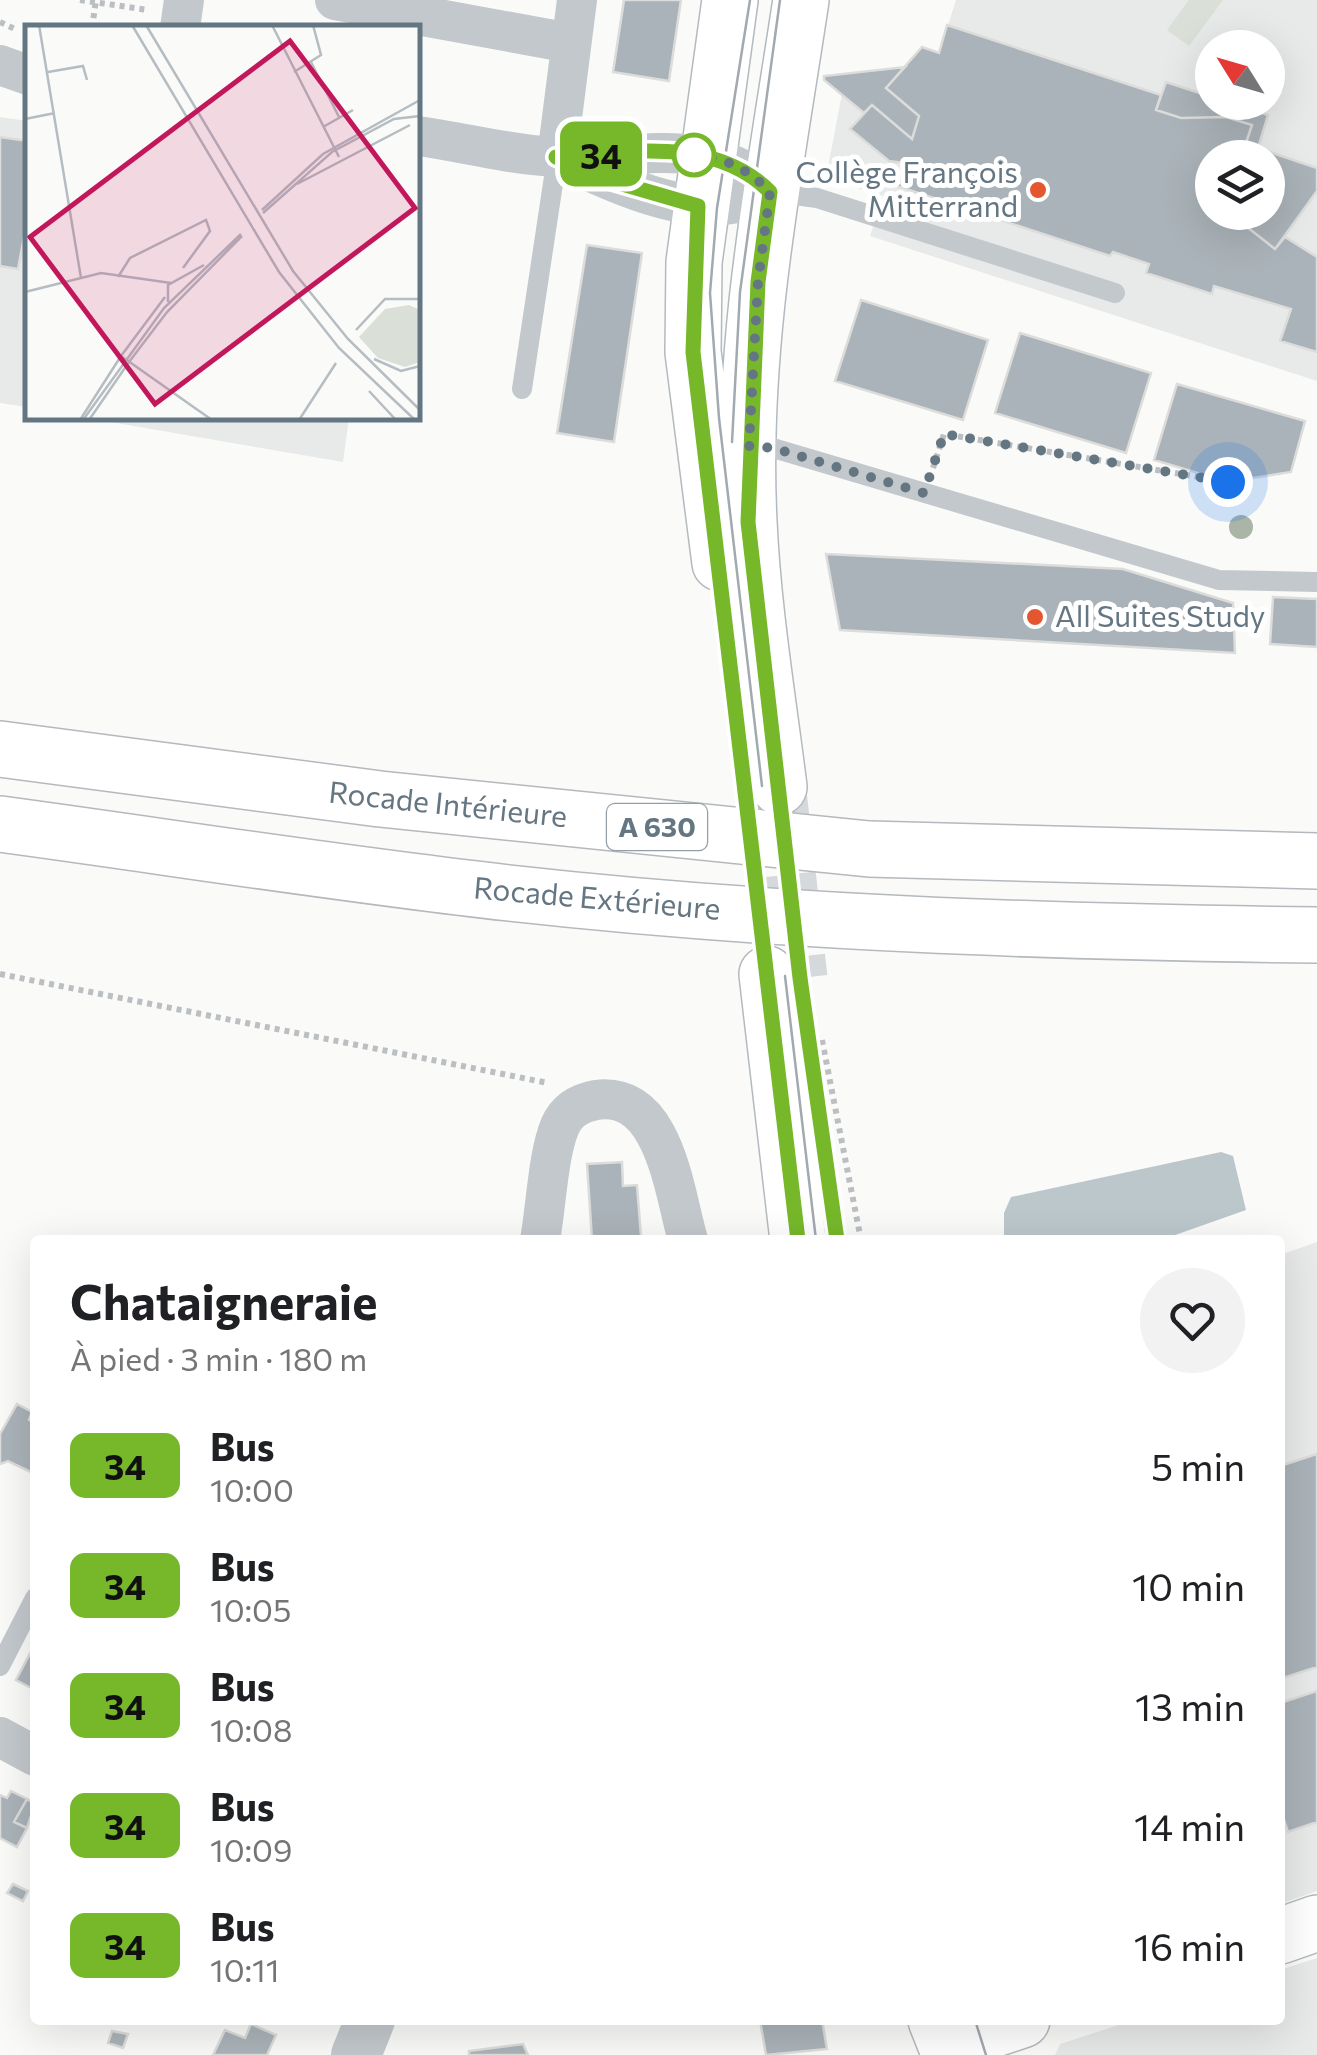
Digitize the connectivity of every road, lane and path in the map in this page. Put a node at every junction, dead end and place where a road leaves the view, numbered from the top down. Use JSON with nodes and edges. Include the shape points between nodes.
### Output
{"nodes":[{"id":1,"x":80,"y":0,"type":"edge"},
{"id":2,"x":335,"y":0,"type":"edge"},
{"id":3,"x":577,"y":0,"type":"edge"},
{"id":4,"x":730,"y":0,"type":"edge"},
{"id":5,"x":801,"y":0,"type":"edge"},
{"id":6,"x":96,"y":1,"type":"edge"},
{"id":7,"x":176,"y":13,"type":"edge"},
{"id":8,"x":570,"y":43,"type":"junction"},
{"id":9,"x":0,"y":66,"type":"edge"},
{"id":10,"x":25,"y":74,"type":"edge"},
{"id":11,"x":420,"y":136,"type":"edge"},
{"id":12,"x":556,"y":157,"type":"junction"},
{"id":13,"x":702,"y":181,"type":"junction"},
{"id":14,"x":770,"y":192,"type":"junction"},
{"id":15,"x":1115,"y":292,"type":"dead end"},
{"id":16,"x":522,"y":389,"type":"dead end"},
{"id":17,"x":749,"y":446,"type":"junction"},
{"id":18,"x":1228,"y":482,"type":"dead end"},
{"id":19,"x":924,"y":493,"type":"junction"},
{"id":20,"x":1317,"y":582,"type":"edge"},
{"id":21,"x":0,"y":748,"type":"edge"},
{"id":22,"x":0,"y":824,"type":"edge"},
{"id":23,"x":1317,"y":861,"type":"edge"},
{"id":24,"x":1317,"y":934,"type":"edge"},
{"id":25,"x":0,"y":974,"type":"edge"},
{"id":26,"x":821,"y":1036,"type":"dead end"},
{"id":27,"x":581,"y":1102,"type":"junction"},
{"id":28,"x":541,"y":1235,"type":"edge"},
{"id":29,"x":687,"y":1235,"type":"edge"},
{"id":30,"x":798,"y":1235,"type":"edge"},
{"id":31,"x":836,"y":1235,"type":"edge"},
{"id":32,"x":860,"y":1235,"type":"edge"},
{"id":33,"x":30,"y":1608,"type":"edge"},
{"id":34,"x":0,"y":1666,"type":"edge"},
{"id":35,"x":0,"y":1737,"type":"edge"},
{"id":36,"x":30,"y":1753,"type":"edge"},
{"id":37,"x":1317,"y":1924,"type":"edge"},
{"id":38,"x":1285,"y":1934,"type":"edge"},
{"id":39,"x":368,"y":2025,"type":"edge"},
{"id":40,"x":1010,"y":2030,"type":"edge"},
{"id":41,"x":945,"y":2040,"type":"edge"},
{"id":42,"x":356,"y":2055,"type":"edge"}],
"edges":[{"from":1,"to":6,"type":"path"},
{"from":2,"to":8,"type":"street"},
{"from":3,"to":8,"type":"street"},
{"from":4,"to":13,"type":"main road"},
{"from":5,"to":14,"type":"main road"},
{"from":6,"to":7,"type":"path"},
{"from":8,"to":12,"type":"street"},
{"from":9,"to":10,"type":"street"},
{"from":11,"to":12,"type":"street"},
{"from":12,"to":13,"type":"street","via":[[633,152]]},
{"from":12,"to":16,"type":"lane"},
{"from":13,"to":14,"type":"street","via":[[724,159]]},
{"from":13,"to":17,"type":"main road","via":[[693,352],[762,786]]},
{"from":14,"to":15,"type":"lane","via":[[817,198]]},
{"from":14,"to":17,"type":"main road"},
{"from":17,"to":19,"type":"lane"},
{"from":18,"to":19,"type":"path","via":[[944,434]]},
{"from":19,"to":20,"type":"lane","via":[[1219,580]]},
{"from":21,"to":23,"type":"main road","name":"Rocade Intérieure","number":"A 630","via":[[380,799],[868,849]]},
{"from":22,"to":24,"type":"main road","name":"Rocade Extérieure","via":[[530,895],[864,921]]},
{"from":25,"to":27,"type":"path","via":[[530,1077]]},
{"from":26,"to":32,"type":"path"},
{"from":27,"to":28,"type":"street","via":[[560,1126]]},
{"from":27,"to":29,"type":"street","via":[[606,1098],[637,1108],[654,1126]]},
{"from":30,"to":31,"type":"main road","via":[[784,976]]},
{"from":33,"to":34,"type":"lane"},
{"from":35,"to":36,"type":"street"},
{"from":37,"to":38,"type":"main road"},
{"from":39,"to":42,"type":"street"},
{"from":40,"to":41,"type":"main road"}]}
